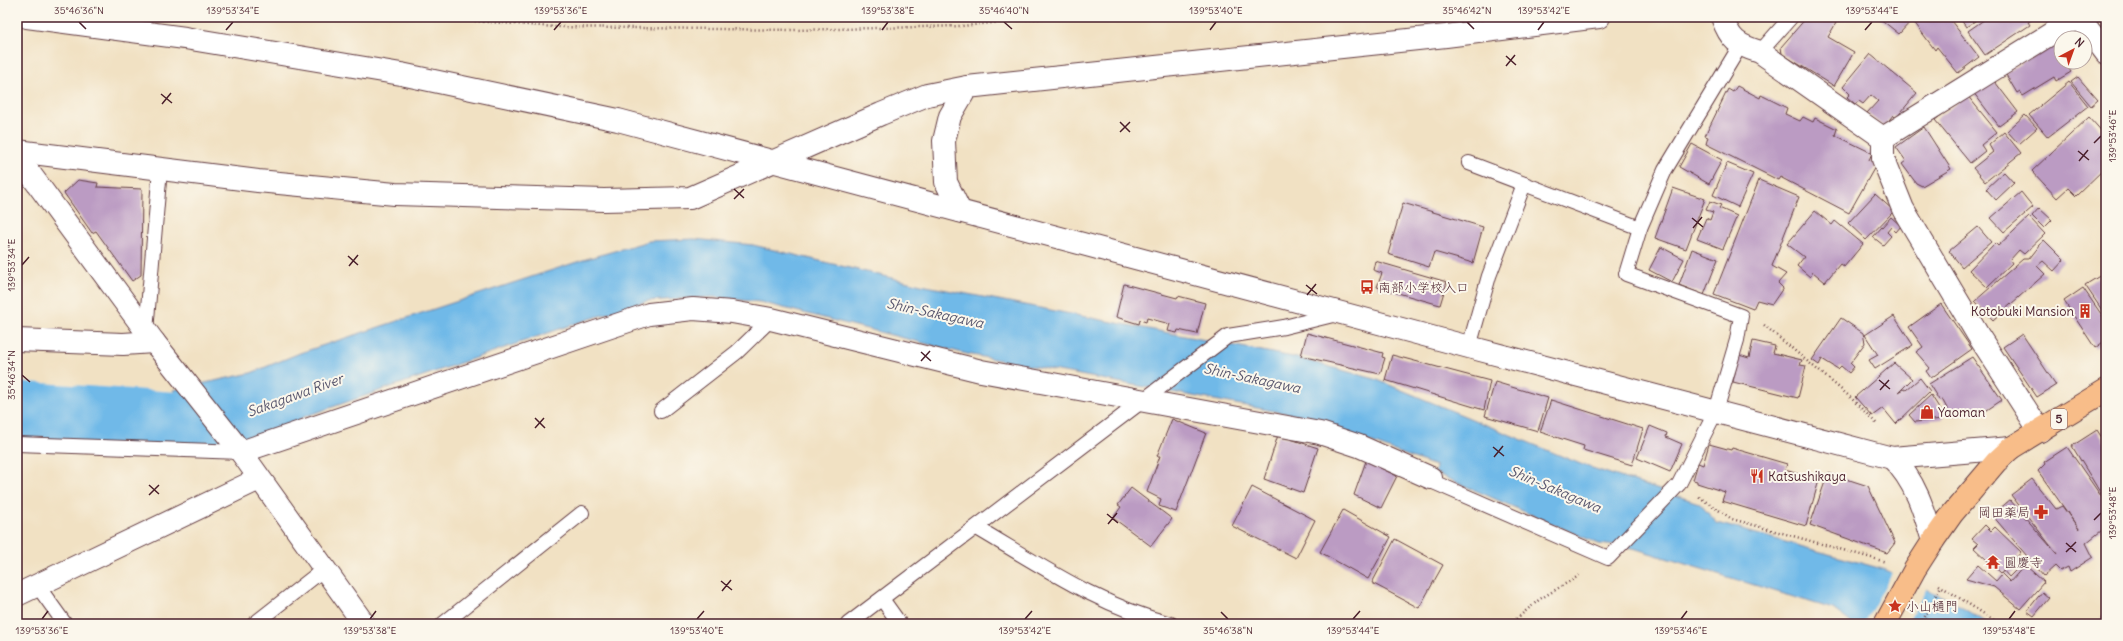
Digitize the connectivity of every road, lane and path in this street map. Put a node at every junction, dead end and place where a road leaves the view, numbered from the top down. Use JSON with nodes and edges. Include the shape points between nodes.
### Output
{"nodes":[{"id":1,"x":27,"y":17,"type":"edge"},
{"id":2,"x":424,"y":17,"type":"edge"},
{"id":3,"x":1052,"y":17,"type":"edge"},
{"id":4,"x":1599,"y":17,"type":"edge"},
{"id":5,"x":1722,"y":17,"type":"edge"},
{"id":6,"x":1791,"y":17,"type":"edge"},
{"id":7,"x":2079,"y":17,"type":"edge"},
{"id":8,"x":1750,"y":49,"type":"junction"},
{"id":9,"x":2106,"y":53,"type":"edge"},
{"id":10,"x":967,"y":87,"type":"junction"},
{"id":11,"x":1883,"y":138,"type":"junction"},
{"id":12,"x":17,"y":151,"type":"edge"},
{"id":13,"x":17,"y":156,"type":"edge"},
{"id":14,"x":776,"y":161,"type":"junction"},
{"id":15,"x":1469,"y":163,"type":"dead end"},
{"id":16,"x":160,"y":168,"type":"junction"},
{"id":17,"x":1524,"y":184,"type":"junction"},
{"id":18,"x":960,"y":212,"type":"junction"},
{"id":19,"x":1640,"y":228,"type":"junction"},
{"id":20,"x":1342,"y":313,"type":"junction"},
{"id":21,"x":1741,"y":316,"type":"junction"},
{"id":22,"x":771,"y":319,"type":"junction"},
{"id":23,"x":150,"y":336,"type":"junction"},
{"id":24,"x":17,"y":340,"type":"edge"},
{"id":25,"x":1469,"y":347,"type":"junction"},
{"id":26,"x":2106,"y":390,"type":"edge"},
{"id":27,"x":1143,"y":402,"type":"junction"},
{"id":28,"x":661,"y":411,"type":"dead end"},
{"id":29,"x":1716,"y":411,"type":"junction"},
{"id":30,"x":1880,"y":427,"type":"dead end"},
{"id":31,"x":2040,"y":431,"type":"junction"},
{"id":32,"x":17,"y":444,"type":"edge"},
{"id":33,"x":2011,"y":448,"type":"junction"},
{"id":34,"x":241,"y":452,"type":"junction"},
{"id":35,"x":1892,"y":458,"type":"junction"},
{"id":36,"x":1431,"y":478,"type":"joint"},
{"id":37,"x":259,"y":479,"type":"junction"},
{"id":38,"x":1679,"y":484,"type":"junction"},
{"id":39,"x":582,"y":513,"type":"dead end"},
{"id":40,"x":977,"y":528,"type":"junction"},
{"id":41,"x":1933,"y":541,"type":"junction"},
{"id":42,"x":1608,"y":558,"type":"junction"},
{"id":43,"x":324,"y":569,"type":"junction"},
{"id":44,"x":1910,"y":576,"type":"junction"},
{"id":45,"x":1936,"y":582,"type":"dead end"},
{"id":46,"x":38,"y":585,"type":"junction"},
{"id":47,"x":1941,"y":586,"type":"junction"},
{"id":48,"x":17,"y":595,"type":"edge"},
{"id":49,"x":882,"y":599,"type":"junction"},
{"id":50,"x":65,"y":624,"type":"edge"},
{"id":51,"x":254,"y":624,"type":"edge"},
{"id":52,"x":364,"y":624,"type":"edge"},
{"id":53,"x":443,"y":624,"type":"edge"},
{"id":54,"x":848,"y":624,"type":"edge"},
{"id":55,"x":900,"y":624,"type":"edge"},
{"id":56,"x":1171,"y":624,"type":"edge"},
{"id":57,"x":1510,"y":624,"type":"edge"},
{"id":58,"x":1885,"y":624,"type":"edge"},
{"id":59,"x":1921,"y":624,"type":"edge"},
{"id":60,"x":2000,"y":624,"type":"edge"}],
"edges":[{"from":1,"to":14,"type":"street","via":[[186,38],[401,74],[618,120]]},
{"from":2,"to":3,"type":"path","via":[[555,27],[794,30],[962,26]]},
{"from":4,"to":10,"type":"street","via":[[1446,36]]},
{"from":5,"to":8,"type":"street","via":[[1726,29]]},
{"from":6,"to":8,"type":"lane"},
{"from":7,"to":9,"type":"street"},
{"from":7,"to":11,"type":"street"},
{"from":8,"to":11,"type":"street"},
{"from":8,"to":19,"type":"lane","via":[[1665,170]]},
{"from":10,"to":14,"type":"street","via":[[927,95],[843,129]]},
{"from":10,"to":18,"type":"street","via":[[950,116],[944,141],[946,182]]},
{"from":11,"to":31,"type":"street","via":[[1883,159],[1903,209],[1978,335]]},
{"from":12,"to":16,"type":"street"},
{"from":13,"to":23,"type":"street"},
{"from":14,"to":16,"type":"street","via":[[690,198],[604,200],[395,194]]},
{"from":14,"to":18,"type":"street"},
{"from":15,"to":17,"type":"lane"},
{"from":16,"to":23,"type":"lane"},
{"from":17,"to":19,"type":"lane"},
{"from":17,"to":25,"type":"lane","via":[[1489,276]]},
{"from":18,"to":20,"type":"street"},
{"from":19,"to":21,"type":"lane","via":[[1626,274]]},
{"from":20,"to":25,"type":"street"},
{"from":20,"to":27,"type":"lane","via":[[1284,327],[1228,336]]},
{"from":21,"to":29,"type":"lane","via":[[1737,340]]},
{"from":21,"to":30,"type":"path","via":[[1763,324],[1849,396]]},
{"from":22,"to":27,"type":"street","via":[[981,371]]},
{"from":22,"to":28,"type":"lane","via":[[737,352]]},
{"from":22,"to":34,"type":"street","via":[[693,309],[649,314]]},
{"from":23,"to":24,"type":"street","via":[[123,344]]},
{"from":23,"to":34,"type":"street"},
{"from":25,"to":29,"type":"street"},
{"from":26,"to":31,"type":"main road","number":"5"},
{"from":27,"to":36,"type":"street","via":[[1320,433],[1359,446]]},
{"from":27,"to":40,"type":"lane"},
{"from":29,"to":35,"type":"street"},
{"from":29,"to":38,"type":"lane"},
{"from":31,"to":33,"type":"main road","number":"5"},
{"from":32,"to":34,"type":"lane"},
{"from":33,"to":35,"type":"street"},
{"from":33,"to":41,"type":"main road","number":"5","via":[[1977,484]]},
{"from":34,"to":37,"type":"street"},
{"from":35,"to":41,"type":"street","via":[[1903,469],[1918,496]]},
{"from":36,"to":42,"type":"lane","via":[[1431,481]]},
{"from":37,"to":43,"type":"street"},
{"from":37,"to":46,"type":"street"},
{"from":38,"to":42,"type":"lane"},
{"from":38,"to":44,"type":"path","via":[[1732,519],[1890,563]]},
{"from":39,"to":53,"type":"lane"},
{"from":40,"to":49,"type":"lane"},
{"from":40,"to":56,"type":"lane","via":[[1089,594],[1141,616]]},
{"from":41,"to":44,"type":"main road","number":"5"},
{"from":42,"to":57,"type":"path","via":[[1540,599]]},
{"from":43,"to":51,"type":"lane"},
{"from":43,"to":52,"type":"street"},
{"from":44,"to":58,"type":"main road","number":"5"},
{"from":45,"to":47,"type":"path"},
{"from":46,"to":48,"type":"street"},
{"from":46,"to":50,"type":"lane"},
{"from":47,"to":59,"type":"path"},
{"from":47,"to":60,"type":"path"},
{"from":49,"to":54,"type":"lane"},
{"from":49,"to":55,"type":"lane"}]}
